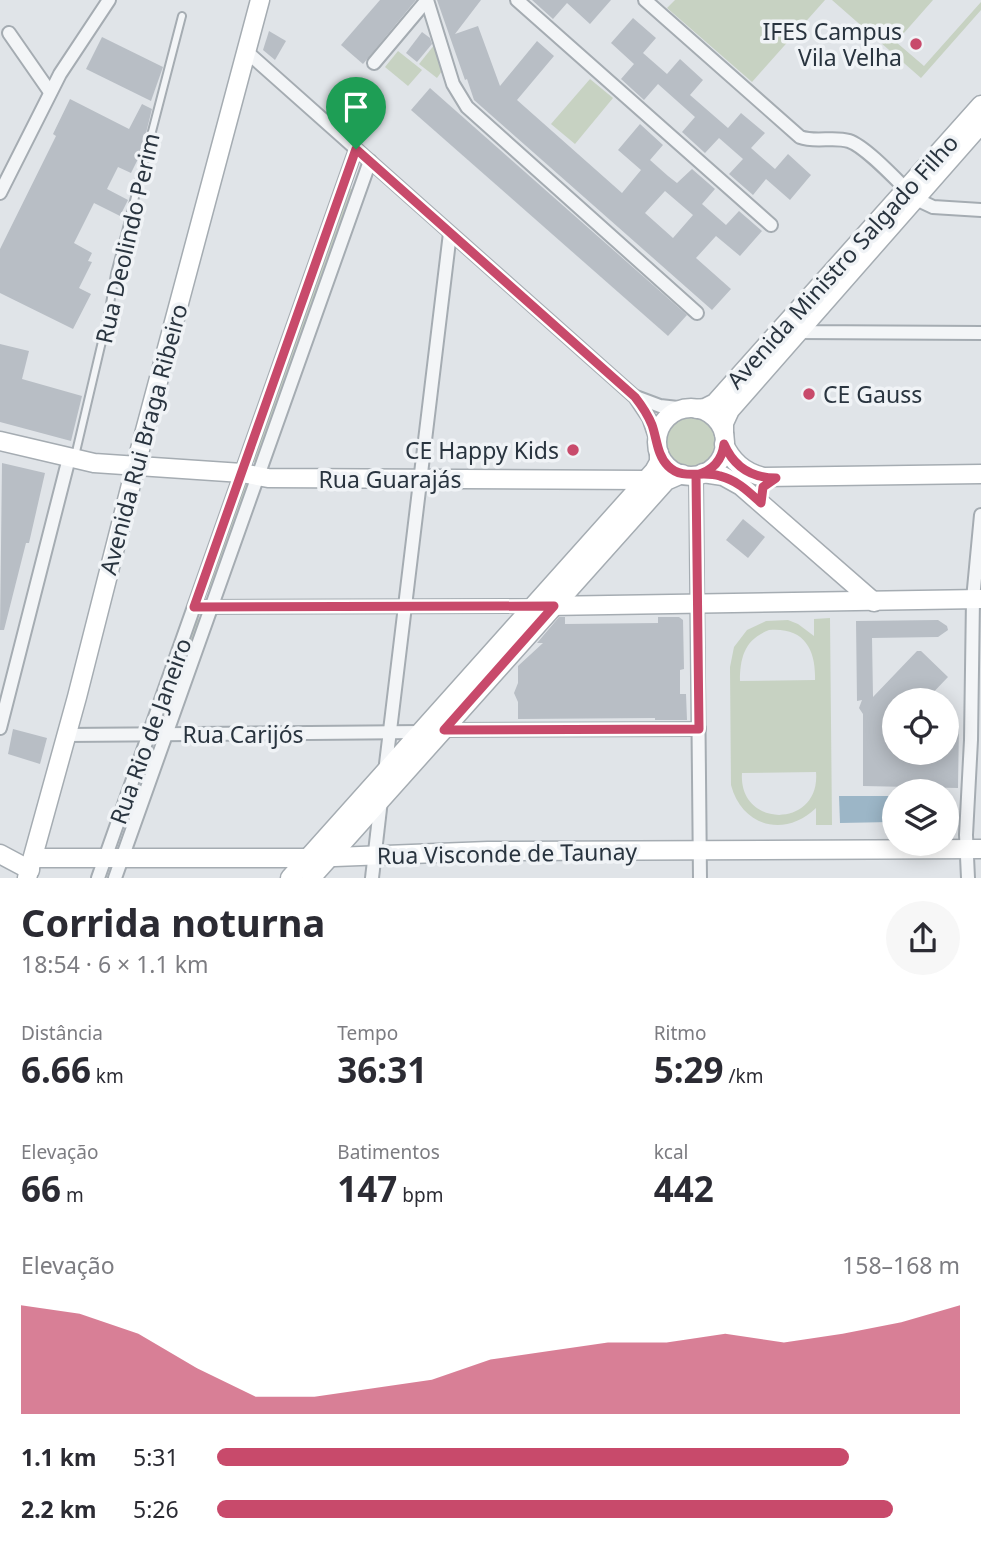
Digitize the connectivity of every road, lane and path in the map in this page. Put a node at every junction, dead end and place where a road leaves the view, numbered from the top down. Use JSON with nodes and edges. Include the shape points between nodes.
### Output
{"nodes":[{"id":1,"x":109,"y":0,"type":"edge"},
{"id":2,"x":260,"y":0,"type":"edge"},
{"id":3,"x":427,"y":0,"type":"edge"},
{"id":4,"x":517,"y":0,"type":"edge"},
{"id":5,"x":645,"y":0,"type":"edge"},
{"id":6,"x":181,"y":16,"type":"dead end"},
{"id":7,"x":9,"y":33,"type":"dead end"},
{"id":8,"x":246,"y":51,"type":"junction"},
{"id":9,"x":374,"y":63,"type":"dead end"},
{"id":10,"x":50,"y":92,"type":"junction"},
{"id":11,"x":980,"y":114,"type":"edge"},
{"id":12,"x":356,"y":149,"type":"junction"},
{"id":13,"x":370,"y":162,"type":"junction"},
{"id":14,"x":0,"y":193,"type":"edge"},
{"id":15,"x":911,"y":194,"type":"junction"},
{"id":16,"x":981,"y":210,"type":"edge"},
{"id":17,"x":771,"y":225,"type":"dead end"},
{"id":18,"x":450,"y":233,"type":"junction"},
{"id":19,"x":697,"y":313,"type":"dead end"},
{"id":20,"x":793,"y":328,"type":"junction"},
{"id":21,"x":981,"y":333,"type":"edge"},
{"id":22,"x":635,"y":397,"type":"junction"},
{"id":23,"x":692,"y":409,"type":"junction"},
{"id":24,"x":724,"y":439,"type":"junction"},
{"id":25,"x":0,"y":441,"type":"edge"},
{"id":26,"x":658,"y":447,"type":"junction"},
{"id":27,"x":72,"y":459,"type":"junction"},
{"id":28,"x":136,"y":466,"type":"junction"},
{"id":29,"x":694,"y":474,"type":"junction"},
{"id":30,"x":981,"y":474,"type":"edge"},
{"id":31,"x":250,"y":475,"type":"junction"},
{"id":32,"x":776,"y":478,"type":"junction"},
{"id":33,"x":420,"y":479,"type":"junction"},
{"id":34,"x":645,"y":480,"type":"junction"},
{"id":35,"x":761,"y":503,"type":"junction"},
{"id":36,"x":981,"y":515,"type":"edge"},
{"id":37,"x":977,"y":599,"type":"edge"},
{"id":38,"x":874,"y":602,"type":"junction"},
{"id":39,"x":533,"y":606,"type":"junction"},
{"id":40,"x":554,"y":606,"type":"junction"},
{"id":41,"x":697,"y":606,"type":"junction"},
{"id":42,"x":194,"y":607,"type":"junction"},
{"id":43,"x":212,"y":607,"type":"junction"},
{"id":44,"x":405,"y":607,"type":"junction"},
{"id":45,"x":0,"y":728,"type":"edge"},
{"id":46,"x":699,"y":729,"type":"junction"},
{"id":47,"x":444,"y":730,"type":"junction"},
{"id":48,"x":390,"y":732,"type":"junction"},
{"id":49,"x":421,"y":732,"type":"junction"},
{"id":50,"x":149,"y":734,"type":"junction"},
{"id":51,"x":167,"y":734,"type":"junction"},
{"id":52,"x":66,"y":735,"type":"junction"},
{"id":53,"x":976,"y":740,"type":"edge"},
{"id":54,"x":385,"y":773,"type":"junction"},
{"id":55,"x":381,"y":800,"type":"junction"},
{"id":56,"x":974,"y":849,"type":"edge"},
{"id":57,"x":700,"y":851,"type":"junction"},
{"id":58,"x":0,"y":854,"type":"edge"},
{"id":59,"x":375,"y":855,"type":"junction"},
{"id":60,"x":331,"y":856,"type":"junction"},
{"id":61,"x":114,"y":858,"type":"junction"},
{"id":62,"x":309,"y":858,"type":"junction"},
{"id":63,"x":30,"y":868,"type":"edge"},
{"id":64,"x":98,"y":878,"type":"edge"},
{"id":65,"x":115,"y":878,"type":"edge"},
{"id":66,"x":290,"y":878,"type":"edge"},
{"id":67,"x":312,"y":878,"type":"edge"},
{"id":68,"x":372,"y":878,"type":"edge"},
{"id":69,"x":700,"y":878,"type":"edge"},
{"id":70,"x":968,"y":878,"type":"edge"}],
"edges":[{"from":1,"to":10,"type":"street"},
{"from":2,"to":8,"type":"main road","name":"Avenida Rui Braga Ribeiro"},
{"from":3,"to":9,"type":"street"},
{"from":3,"to":19,"type":"street","via":[[453,84],[467,107]]},
{"from":4,"to":17,"type":"street"},
{"from":5,"to":15,"type":"street","via":[[794,133],[808,140],[857,144]]},
{"from":6,"to":27,"type":"lane","name":"Rua Deolindo Perim"},
{"from":7,"to":10,"type":"street"},
{"from":8,"to":12,"type":"street"},
{"from":8,"to":28,"type":"main road","name":"Avenida Rui Braga Ribeiro"},
{"from":10,"to":14,"type":"street"},
{"from":11,"to":15,"type":"main road","name":"Avenida Ministro Salgado Filho"},
{"from":12,"to":13,"type":"street"},
{"from":12,"to":31,"type":"street","name":"Rua Rio de Janeiro"},
{"from":13,"to":18,"type":"street"},
{"from":13,"to":31,"type":"street","name":"Rua Rio de Janeiro"},
{"from":15,"to":16,"type":"street","via":[[933,207]]},
{"from":15,"to":20,"type":"main road","name":"Avenida Ministro Salgado Filho"},
{"from":18,"to":22,"type":"street"},
{"from":18,"to":33,"type":"street"},
{"from":20,"to":21,"type":"street"},
{"from":20,"to":23,"type":"main road","name":"Avenida Ministro Salgado Filho","via":[[715,403]]},
{"from":20,"to":24,"type":"main road","name":"Avenida Ministro Salgado Filho","via":[[730,410]]},
{"from":22,"to":23,"type":"street","via":[[660,406]]},
{"from":22,"to":26,"type":"street","via":[[649,418]]},
{"from":23,"to":24,"type":"main road","via":[[716,419]]},
{"from":23,"to":26,"type":"main road","via":[[676,412],[664,422]]},
{"from":24,"to":29,"type":"main road","via":[[716,464]]},
{"from":24,"to":32,"type":"main road","via":[[734,461],[745,471]]},
{"from":25,"to":27,"type":"main road","name":"Rua Guarajás"},
{"from":26,"to":29,"type":"main road","via":[[668,466]]},
{"from":26,"to":34,"type":"main road","via":[[658,465]]},
{"from":27,"to":28,"type":"main road","name":"Rua Guarajás"},
{"from":27,"to":45,"type":"street","name":"Rua Deolindo Perim"},
{"from":28,"to":31,"type":"main road","name":"Rua Guarajás"},
{"from":28,"to":52,"type":"main road","name":"Avenida Rui Braga Ribeiro"},
{"from":29,"to":35,"type":"main road","via":[[732,480]]},
{"from":29,"to":40,"type":"main road","via":[[666,481]]},
{"from":29,"to":41,"type":"street"},
{"from":30,"to":32,"type":"main road"},
{"from":31,"to":33,"type":"main road","name":"Rua Guarajás"},
{"from":31,"to":42,"type":"street","name":"Rua Rio de Janeiro"},
{"from":31,"to":43,"type":"street","name":"Rua Rio de Janeiro"},
{"from":32,"to":35,"type":"main road","via":[[763,487]]},
{"from":33,"to":34,"type":"main road","name":"Rua Guarajás"},
{"from":33,"to":44,"type":"street"},
{"from":34,"to":39,"type":"main road"},
{"from":35,"to":38,"type":"main road"},
{"from":36,"to":37,"type":"street"},
{"from":37,"to":38,"type":"main road"},
{"from":37,"to":53,"type":"street"},
{"from":38,"to":41,"type":"main road"},
{"from":39,"to":40,"type":"main road"},
{"from":39,"to":44,"type":"street"},
{"from":39,"to":49,"type":"main road"},
{"from":40,"to":41,"type":"main road"},
{"from":40,"to":47,"type":"main road"},
{"from":41,"to":46,"type":"street"},
{"from":42,"to":43,"type":"street"},
{"from":42,"to":50,"type":"street","name":"Rua Rio de Janeiro"},
{"from":43,"to":44,"type":"street"},
{"from":43,"to":51,"type":"street","name":"Rua Rio de Janeiro"},
{"from":44,"to":48,"type":"street"},
{"from":46,"to":47,"type":"street"},
{"from":46,"to":57,"type":"street"},
{"from":47,"to":55,"type":"main road"},
{"from":48,"to":49,"type":"street","name":"Rua Carijós"},
{"from":48,"to":51,"type":"street","name":"Rua Carijós"},
{"from":48,"to":54,"type":"street"},
{"from":49,"to":54,"type":"main road"},
{"from":50,"to":51,"type":"street","name":"Rua Carijós"},
{"from":50,"to":52,"type":"street","name":"Rua Carijós"},
{"from":50,"to":61,"type":"street","name":"Rua Rio de Janeiro"},
{"from":51,"to":61,"type":"street","name":"Rua Rio de Janeiro"},
{"from":52,"to":63,"type":"main road","name":"Avenida Rui Braga Ribeiro"},
{"from":53,"to":56,"type":"street"},
{"from":54,"to":62,"type":"main road"},
{"from":55,"to":59,"type":"street"},
{"from":55,"to":60,"type":"main road"},
{"from":56,"to":57,"type":"main road","name":"Rua Visconde de Taunay"},
{"from":56,"to":70,"type":"street"},
{"from":57,"to":59,"type":"main road","name":"Rua Visconde de Taunay"},
{"from":57,"to":69,"type":"street"},
{"from":58,"to":63,"type":"main road"},
{"from":59,"to":60,"type":"main road","name":"Rua Visconde de Taunay"},
{"from":59,"to":68,"type":"street"},
{"from":60,"to":62,"type":"main road","name":"Rua Visconde de Taunay"},
{"from":60,"to":67,"type":"main road"},
{"from":61,"to":62,"type":"main road","name":"Rua Visconde de Taunay"},
{"from":61,"to":63,"type":"main road","name":"Rua Visconde de Taunay"},
{"from":61,"to":64,"type":"street","name":"Rua Rio de Janeiro"},
{"from":61,"to":65,"type":"street","name":"Rua Rio de Janeiro"},
{"from":62,"to":66,"type":"main road"}]}
